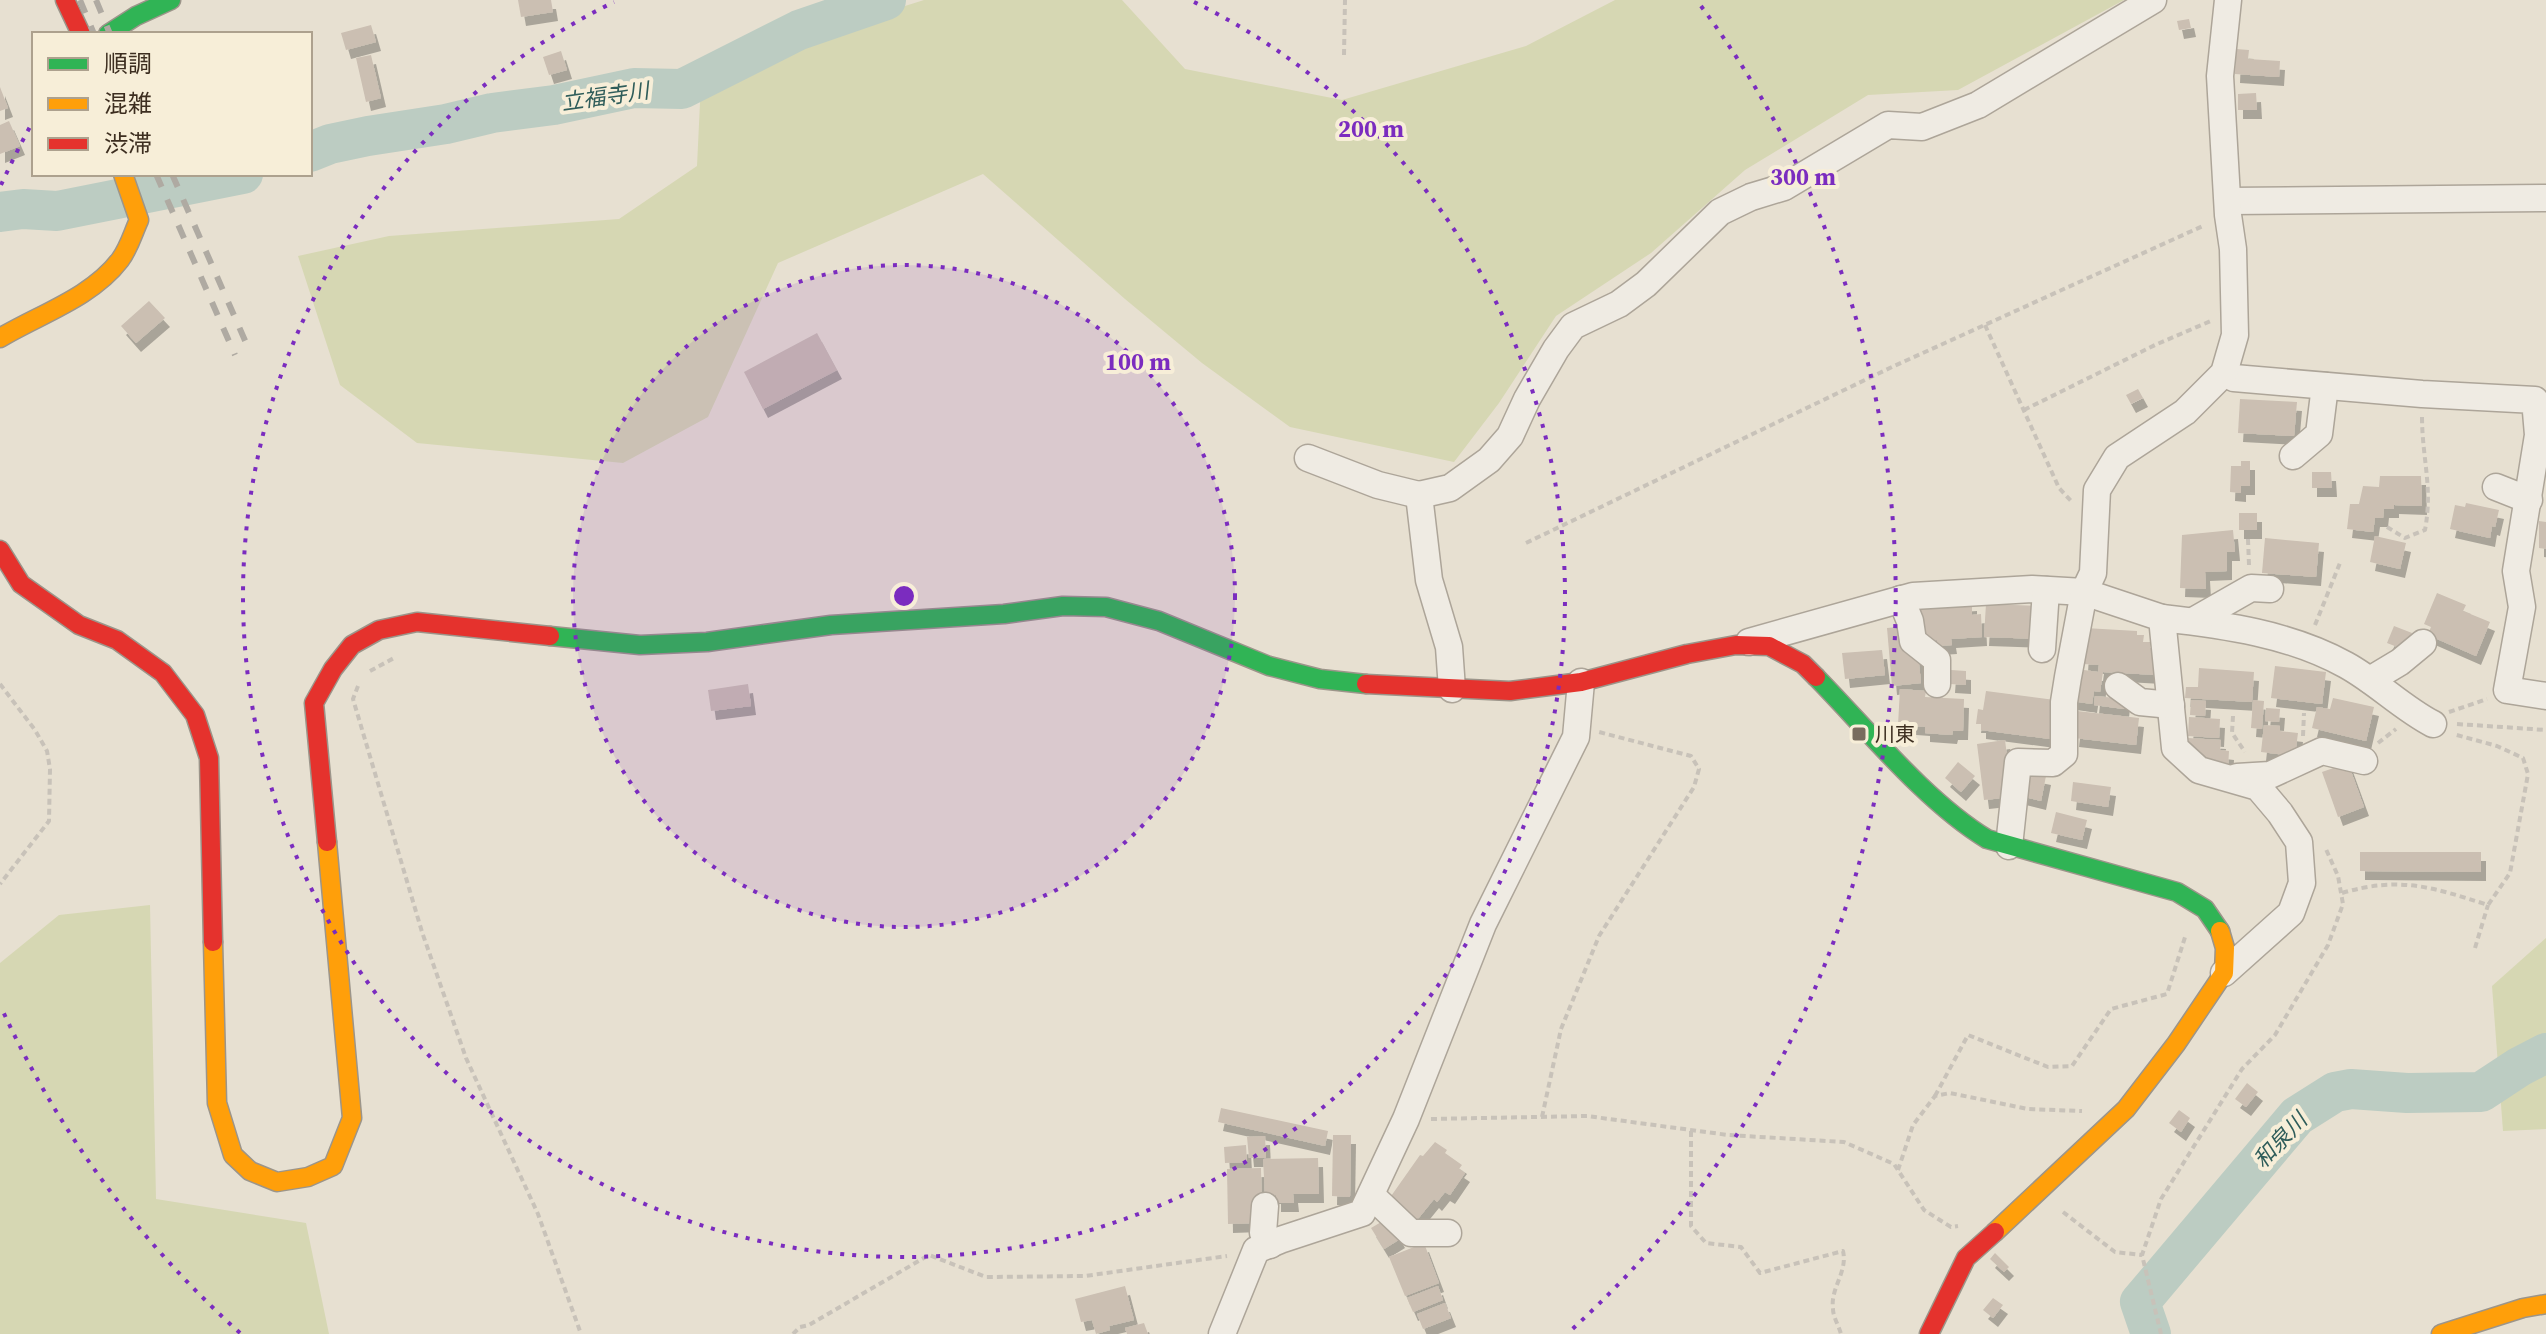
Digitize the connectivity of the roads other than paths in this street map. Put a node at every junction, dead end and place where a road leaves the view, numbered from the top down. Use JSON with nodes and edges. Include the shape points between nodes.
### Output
{"nodes":[{"id":1,"x":65,"y":0,"type":"edge"},
{"id":2,"x":171,"y":0,"type":"edge"},
{"id":3,"x":2153,"y":0,"type":"edge"},
{"id":4,"x":2228,"y":0,"type":"edge"},
{"id":5,"x":132,"y":8,"type":"edge"},
{"id":6,"x":80,"y":32,"type":"edge"},
{"id":7,"x":110,"y":32,"type":"edge"},
{"id":8,"x":124,"y":176,"type":"edge"},
{"id":9,"x":2546,"y":198,"type":"edge"},
{"id":10,"x":2229,"y":208,"type":"junction"},
{"id":11,"x":0,"y":338,"type":"edge"},
{"id":12,"x":2224,"y":373,"type":"junction"},
{"id":13,"x":2325,"y":386,"type":"junction"},
{"id":14,"x":2293,"y":456,"type":"dead end"},
{"id":15,"x":1308,"y":458,"type":"dead end"},
{"id":16,"x":2496,"y":487,"type":"dead end"},
{"id":17,"x":1419,"y":495,"type":"junction"},
{"id":18,"x":2529,"y":500,"type":"junction"},
{"id":19,"x":0,"y":550,"type":"edge"},
{"id":20,"x":2270,"y":589,"type":"dead end"},
{"id":21,"x":2046,"y":590,"type":"junction"},
{"id":22,"x":2084,"y":592,"type":"junction"},
{"id":23,"x":1901,"y":599,"type":"junction"},
{"id":24,"x":2178,"y":615,"type":"junction"},
{"id":25,"x":2423,"y":643,"type":"dead end"},
{"id":26,"x":1736,"y":645,"type":"junction"},
{"id":27,"x":2042,"y":649,"type":"dead end"},
{"id":28,"x":2370,"y":680,"type":"junction"},
{"id":29,"x":1581,"y":682,"type":"junction"},
{"id":30,"x":1937,"y":684,"type":"dead end"},
{"id":31,"x":2118,"y":686,"type":"dead end"},
{"id":32,"x":1452,"y":689,"type":"junction"},
{"id":33,"x":2546,"y":696,"type":"edge"},
{"id":34,"x":2171,"y":705,"type":"junction"},
{"id":35,"x":2429,"y":722,"type":"road end"},
{"id":36,"x":2364,"y":761,"type":"dead end"},
{"id":37,"x":2230,"y":778,"type":"junction"},
{"id":38,"x":2009,"y":846,"type":"junction"},
{"id":39,"x":2224,"y":973,"type":"junction"},
{"id":40,"x":1371,"y":1195,"type":"junction"},
{"id":41,"x":1265,"y":1206,"type":"dead end"},
{"id":42,"x":1448,"y":1233,"type":"dead end"},
{"id":43,"x":1263,"y":1248,"type":"junction"},
{"id":44,"x":2546,"y":1304,"type":"edge"},
{"id":45,"x":1222,"y":1334,"type":"edge"},
{"id":46,"x":1929,"y":1334,"type":"edge"},
{"id":47,"x":2441,"y":1334,"type":"edge"}],
"edges":[{"from":1,"to":6,"type":"street"},
{"from":2,"to":5,"type":"street"},
{"from":3,"to":17,"type":"street","via":[[1978,105],[1922,127],[1888,125],[1784,187],[1720,212],[1646,284],[1573,326],[1510,436],[1489,460],[1450,488]]},
{"from":4,"to":10,"type":"street","via":[[2220,76]]},
{"from":5,"to":7,"type":"street"},
{"from":8,"to":11,"type":"street","via":[[139,220],[121,259],[91,289]]},
{"from":9,"to":10,"type":"street"},
{"from":10,"to":12,"type":"street","via":[[2235,335]]},
{"from":12,"to":13,"type":"street"},
{"from":12,"to":22,"type":"street","via":[[2185,412],[2117,457],[2097,490],[2093,573]]},
{"from":13,"to":14,"type":"street","via":[[2319,434]]},
{"from":13,"to":18,"type":"street","via":[[2535,400],[2538,435]]},
{"from":15,"to":17,"type":"street"},
{"from":16,"to":18,"type":"street"},
{"from":17,"to":32,"type":"street","via":[[1429,580],[1449,647]]},
{"from":18,"to":33,"type":"street","via":[[2516,571],[2520,631],[2507,690]]},
{"from":19,"to":32,"type":"street","via":[[21,584],[163,673],[195,715],[209,758],[217,1103],[233,1155],[250,1171],[277,1182],[333,1166],[352,1118],[314,703],[348,646],[386,626],[417,622],[640,645],[1063,606],[1106,607],[1320,679]]},
{"from":20,"to":24,"type":"street","via":[[2251,588]]},
{"from":21,"to":22,"type":"street"},
{"from":21,"to":23,"type":"street"},
{"from":21,"to":27,"type":"street"},
{"from":22,"to":24,"type":"street"},
{"from":22,"to":38,"type":"street","via":[[2064,702],[2064,754],[2053,763],[2018,762]]},
{"from":23,"to":26,"type":"street"},
{"from":23,"to":30,"type":"street","via":[[1913,641],[1937,660]]},
{"from":24,"to":28,"type":"street","via":[[2306,645]]},
{"from":24,"to":34,"type":"street"},
{"from":25,"to":28,"type":"street"},
{"from":26,"to":29,"type":"street"},
{"from":26,"to":38,"type":"street","via":[[1769,646],[1803,664],[1964,825]]},
{"from":28,"to":35,"type":"street"},
{"from":29,"to":32,"type":"street","via":[[1510,691]]},
{"from":29,"to":40,"type":"street","via":[[1576,737],[1483,924]]},
{"from":31,"to":34,"type":"street","via":[[2140,702]]},
{"from":34,"to":37,"type":"street","via":[[2175,748],[2199,770]]},
{"from":36,"to":37,"type":"street","via":[[2322,751],[2270,775]]},
{"from":37,"to":39,"type":"street","via":[[2258,787],[2280,813],[2299,842],[2302,883],[2291,913]]},
{"from":38,"to":39,"type":"street","via":[[2177,892],[2205,909],[2219,929]]},
{"from":39,"to":46,"type":"street","via":[[2124,1111],[1966,1258]]},
{"from":40,"to":42,"type":"street","via":[[1411,1233]]},
{"from":40,"to":43,"type":"street","via":[[1362,1213]]},
{"from":41,"to":43,"type":"street"},
{"from":43,"to":45,"type":"street"},
{"from":44,"to":47,"type":"street"}]}
